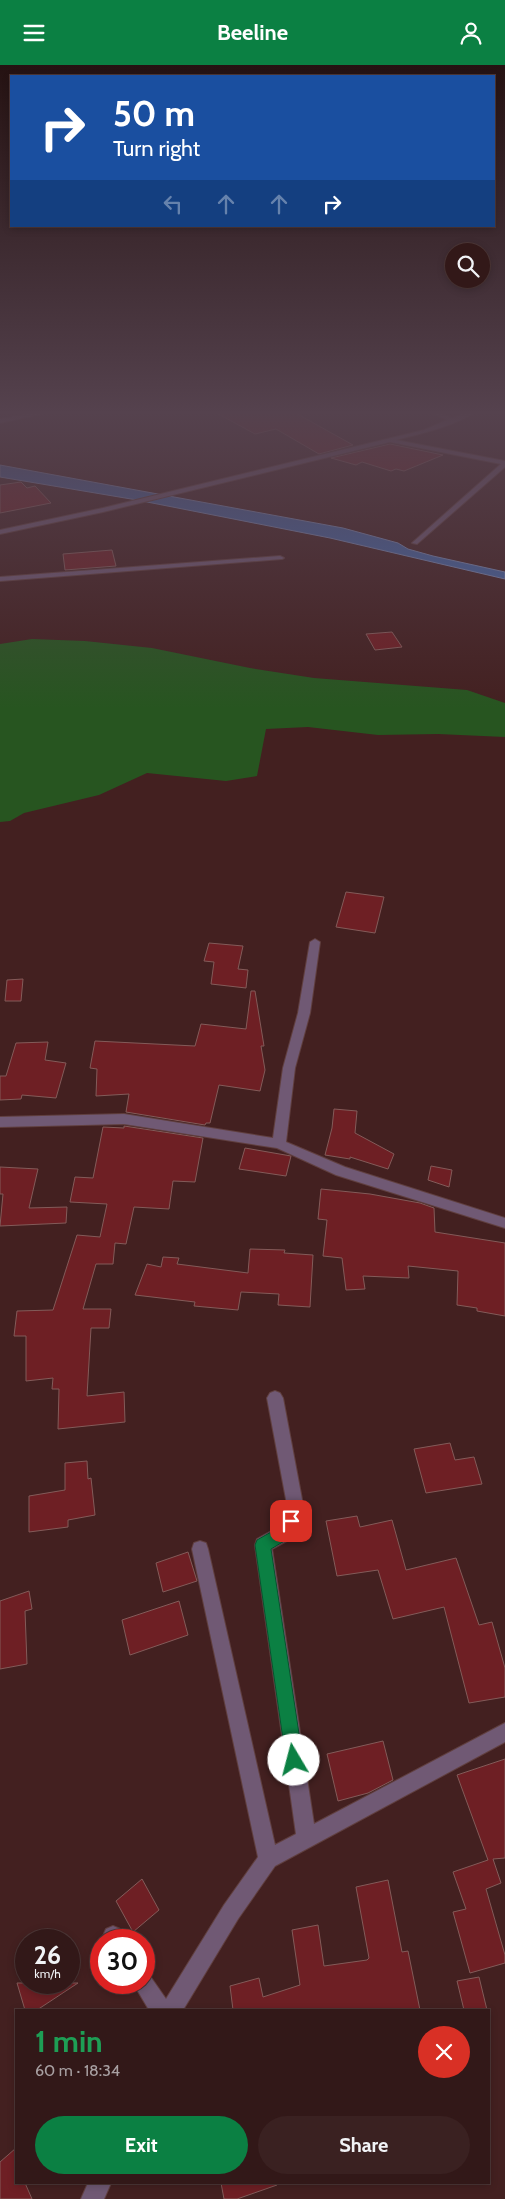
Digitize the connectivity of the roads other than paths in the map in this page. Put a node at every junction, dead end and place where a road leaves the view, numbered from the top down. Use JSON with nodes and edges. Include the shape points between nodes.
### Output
{"nodes":[{"id":1,"x":100,"y":511,"type":"edge"},
{"id":2,"x":452,"y":511,"type":"edge"},
{"id":3,"x":0,"y":532,"type":"edge"},
{"id":4,"x":415,"y":543,"type":"dead end"},
{"id":5,"x":280,"y":558,"type":"dead end"},
{"id":6,"x":0,"y":579,"type":"edge"},
{"id":7,"x":315,"y":942,"type":"dead end"},
{"id":8,"x":0,"y":1122,"type":"edge"},
{"id":9,"x":279,"y":1144,"type":"junction"},
{"id":10,"x":505,"y":1223,"type":"edge"},
{"id":11,"x":275,"y":1398,"type":"dead end"},
{"id":12,"x":200,"y":1549,"type":"dead end"},
{"id":13,"x":505,"y":1732,"type":"edge"},
{"id":14,"x":306,"y":1838,"type":"junction"},
{"id":15,"x":268,"y":1859,"type":"junction"},
{"id":16,"x":150,"y":1994,"type":"edge"},
{"id":17,"x":160,"y":2009,"type":"edge"},
{"id":18,"x":172,"y":2009,"type":"edge"},
{"id":19,"x":100,"y":2184,"type":"edge"},
{"id":20,"x":92,"y":2199,"type":"edge"}],
"edges":[{"from":1,"to":3,"type":"street"},
{"from":2,"to":4,"type":"street"},
{"from":5,"to":6,"type":"street"},
{"from":7,"to":9,"type":"street","via":[[304,1013],[289,1068]]},
{"from":8,"to":9,"type":"street","via":[[124,1119]]},
{"from":9,"to":10,"type":"street","via":[[341,1171]]},
{"from":11,"to":14,"type":"street","via":[[296,1510],[286,1532],[263,1545]]},
{"from":12,"to":15,"type":"street"},
{"from":13,"to":14,"type":"street"},
{"from":14,"to":15,"type":"street"},
{"from":15,"to":18,"type":"street"},
{"from":16,"to":17,"type":"street"},
{"from":19,"to":20,"type":"street"}]}
